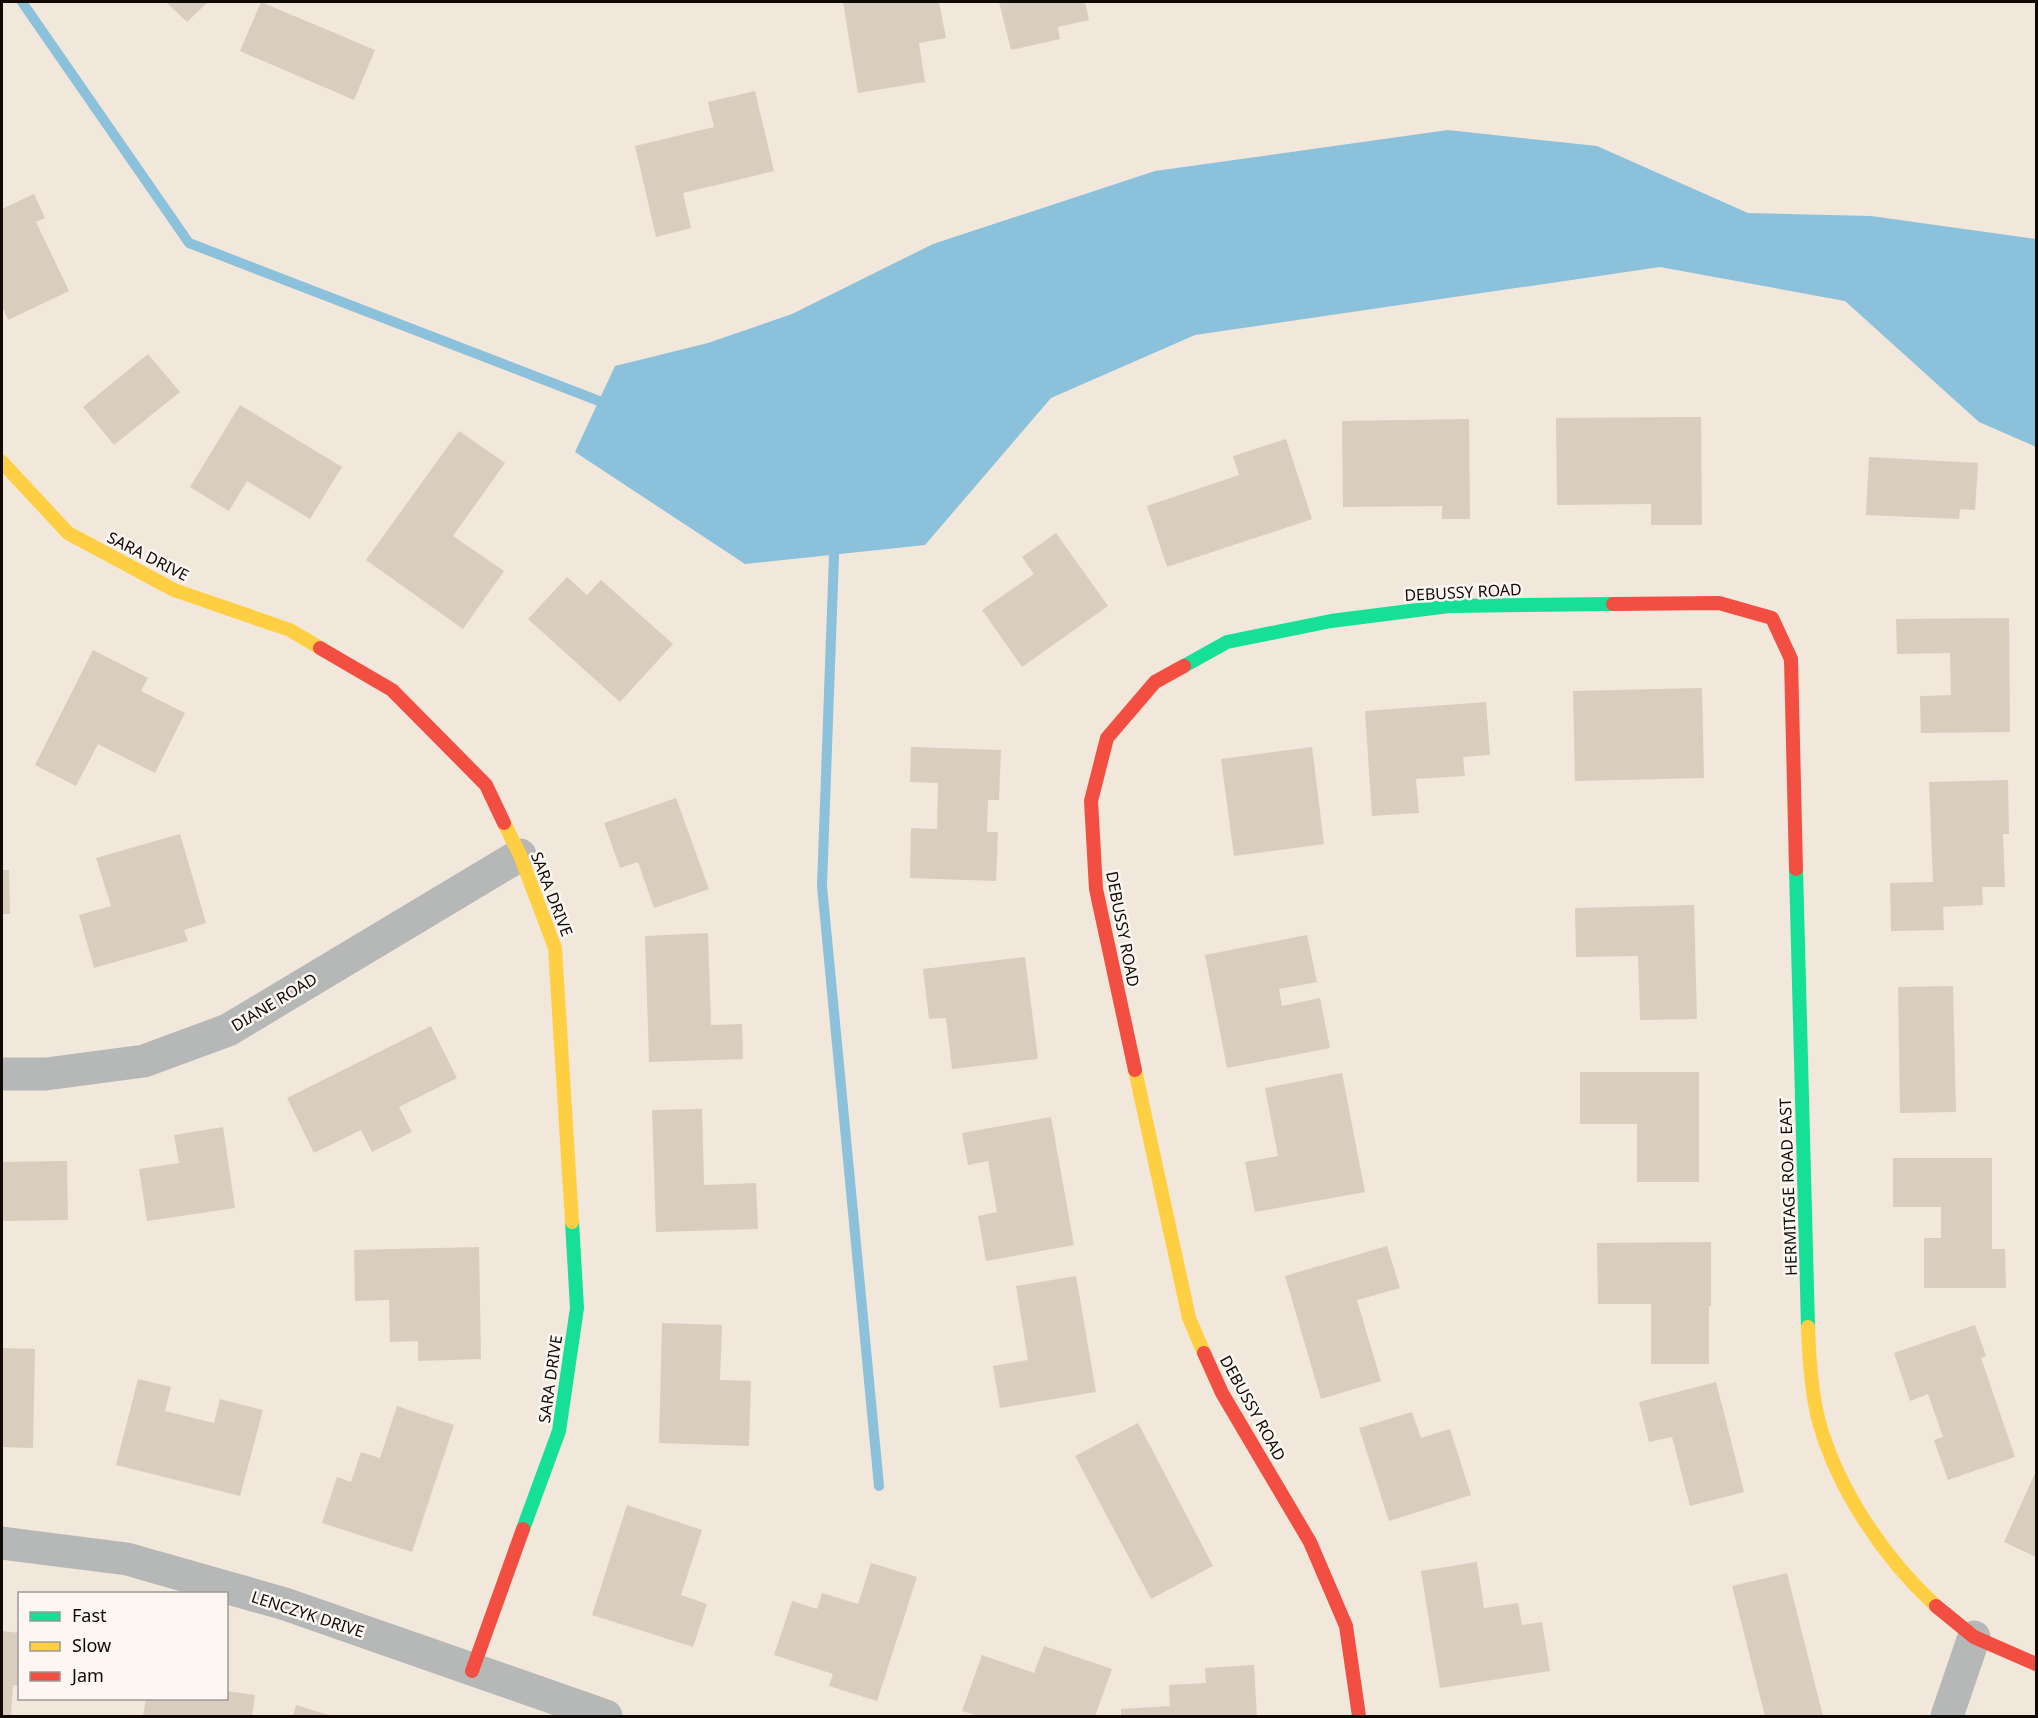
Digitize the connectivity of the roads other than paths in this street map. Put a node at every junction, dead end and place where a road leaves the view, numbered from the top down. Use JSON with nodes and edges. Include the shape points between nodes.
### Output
{"nodes":[{"id":1,"x":2,"y":462,"type":"edge"},
{"id":2,"x":1772,"y":618,"type":"joint"},
{"id":3,"x":520,"y":855,"type":"junction"},
{"id":4,"x":2,"y":1074,"type":"edge"},
{"id":5,"x":2,"y":1543,"type":"edge"},
{"id":6,"x":1974,"y":1637,"type":"junction"},
{"id":7,"x":2037,"y":1664,"type":"edge"},
{"id":8,"x":472,"y":1671,"type":"junction"},
{"id":9,"x":606,"y":1716,"type":"edge"},
{"id":10,"x":1359,"y":1716,"type":"edge"},
{"id":11,"x":1947,"y":1716,"type":"edge"}],
"edges":[{"from":1,"to":3,"type":"street","name":"SARA DRIVE","via":[[68,533],[174,590],[291,630],[392,690],[486,785]]},
{"from":2,"to":6,"type":"street","name":"HERMITAGE ROAD EAST","via":[[1791,659],[1809,1353],[1820,1422],[1838,1472],[1881,1544],[1929,1601]]},
{"from":2,"to":10,"type":"street","name":"DEBUSSY ROAD","via":[[1719,603],[1449,606],[1331,621],[1227,642],[1155,682],[1107,738],[1091,801],[1096,888],[1190,1318],[1222,1393],[1310,1542],[1346,1626]]},
{"from":3,"to":4,"type":"street","name":"DIANE ROAD","via":[[228,1030],[144,1061],[46,1074]]},
{"from":3,"to":8,"type":"street","name":"SARA DRIVE","via":[[555,948],[577,1308],[559,1431]]},
{"from":5,"to":8,"type":"street","name":"LENCZYK DRIVE","via":[[127,1558],[285,1604]]},
{"from":6,"to":7,"type":"street","name":"HERMITAGE ROAD EAST"},
{"from":6,"to":11,"type":"street"},
{"from":8,"to":9,"type":"street","name":"LENCZYK DRIVE"}]}
